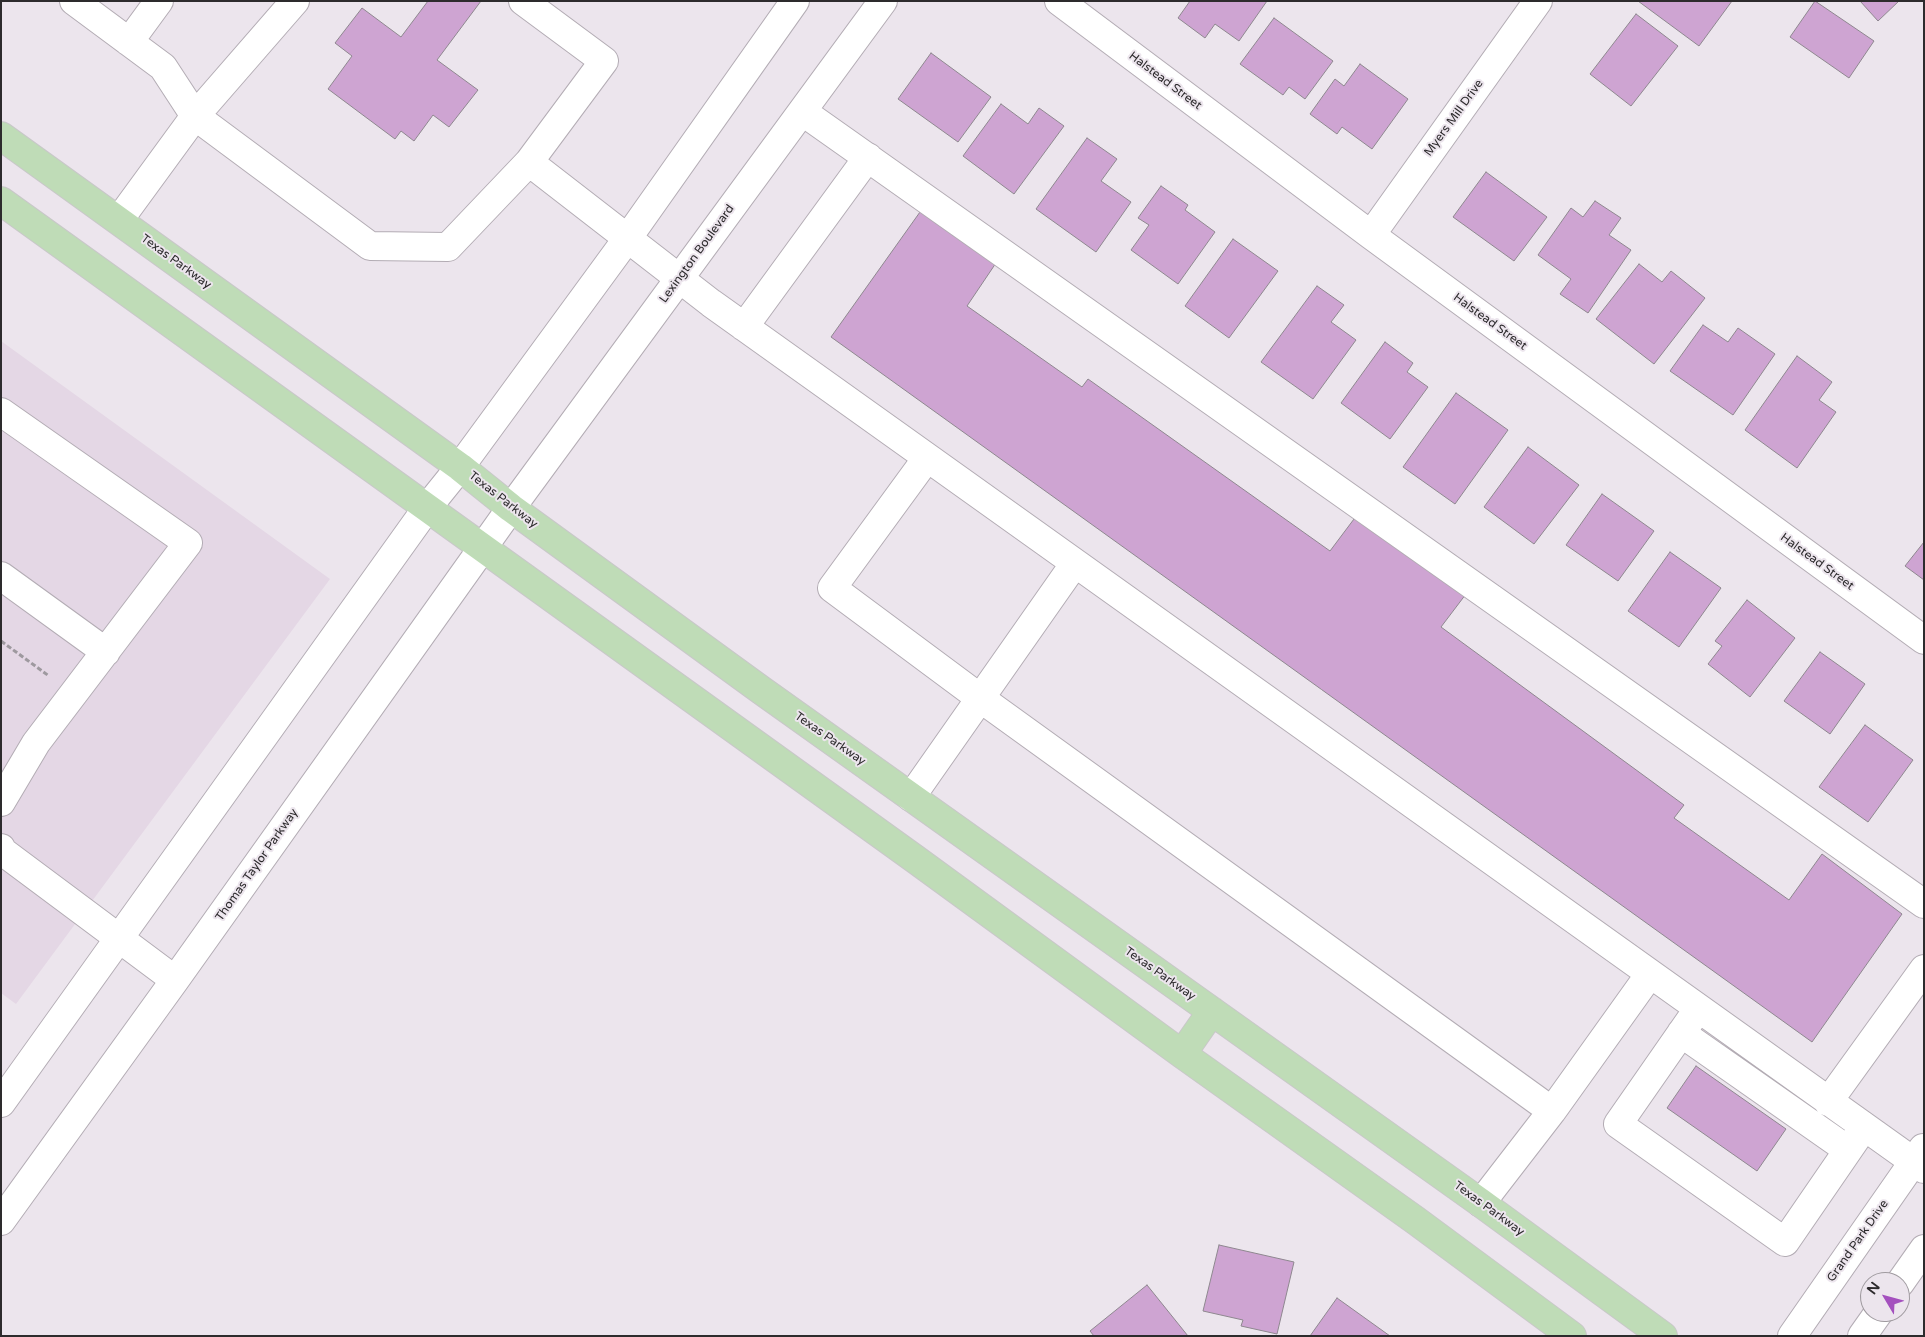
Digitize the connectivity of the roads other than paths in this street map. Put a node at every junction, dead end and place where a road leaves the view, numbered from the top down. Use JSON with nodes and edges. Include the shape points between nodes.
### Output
{"nodes":[{"id":1,"x":74,"y":1,"type":"edge"},
{"id":2,"x":159,"y":1,"type":"edge"},
{"id":3,"x":295,"y":1,"type":"edge"},
{"id":4,"x":523,"y":1,"type":"edge"},
{"id":5,"x":795,"y":1,"type":"edge"},
{"id":6,"x":883,"y":1,"type":"edge"},
{"id":7,"x":1059,"y":1,"type":"edge"},
{"id":8,"x":1538,"y":1,"type":"edge"},
{"id":9,"x":129,"y":42,"type":"junction"},
{"id":10,"x":803,"y":112,"type":"junction"},
{"id":11,"x":195,"y":116,"type":"junction"},
{"id":12,"x":1,"y":136,"type":"edge"},
{"id":13,"x":868,"y":157,"type":"junction"},
{"id":14,"x":529,"y":162,"type":"junction"},
{"id":15,"x":1,"y":201,"type":"edge"},
{"id":16,"x":119,"y":220,"type":"junction"},
{"id":17,"x":1370,"y":235,"type":"junction"},
{"id":18,"x":627,"y":239,"type":"junction"},
{"id":19,"x":679,"y":278,"type":"junction"},
{"id":20,"x":744,"y":327,"type":"junction"},
{"id":21,"x":1,"y":412,"type":"edge"},
{"id":22,"x":927,"y":458,"type":"junction"},
{"id":23,"x":460,"y":467,"type":"junction"},
{"id":24,"x":427,"y":508,"type":"junction"},
{"id":25,"x":511,"y":508,"type":"junction"},
{"id":26,"x":482,"y":548,"type":"junction"},
{"id":27,"x":1075,"y":563,"type":"junction"},
{"id":28,"x":1,"y":576,"type":"edge"},
{"id":29,"x":1924,"y":640,"type":"edge"},
{"id":30,"x":106,"y":652,"type":"junction"},
{"id":31,"x":980,"y":698,"type":"junction"},
{"id":32,"x":912,"y":797,"type":"junction"},
{"id":33,"x":1,"y":802,"type":"edge"},
{"id":34,"x":1,"y":848,"type":"edge"},
{"id":35,"x":1924,"y":904,"type":"edge"},
{"id":36,"x":120,"y":938,"type":"junction"},
{"id":37,"x":1924,"y":969,"type":"edge"},
{"id":38,"x":1650,"y":974,"type":"junction"},
{"id":39,"x":175,"y":980,"type":"junction"},
{"id":40,"x":1698,"y":1009,"type":"junction"},
{"id":41,"x":1212,"y":1011,"type":"junction"},
{"id":42,"x":1681,"y":1033,"type":"junction"},
{"id":43,"x":1182,"y":1054,"type":"junction"},
{"id":44,"x":1828,"y":1102,"type":"junction"},
{"id":45,"x":1,"y":1103,"type":"edge"},
{"id":46,"x":1552,"y":1111,"type":"junction"},
{"id":47,"x":1864,"y":1127,"type":"junction"},
{"id":48,"x":1848,"y":1150,"type":"junction"},
{"id":49,"x":1920,"y":1159,"type":"edge"},
{"id":50,"x":1481,"y":1203,"type":"junction"},
{"id":51,"x":1,"y":1220,"type":"edge"},
{"id":52,"x":1872,"y":1322,"type":"edge"},
{"id":53,"x":1572,"y":1336,"type":"edge"},
{"id":54,"x":1663,"y":1336,"type":"edge"},
{"id":55,"x":1792,"y":1336,"type":"edge"},
{"id":56,"x":1862,"y":1336,"type":"edge"}],
"edges":[{"from":1,"to":9,"type":"street"},
{"from":2,"to":9,"type":"street"},
{"from":3,"to":11,"type":"street"},
{"from":4,"to":14,"type":"street","via":[[604,60]]},
{"from":5,"to":18,"type":"street"},
{"from":6,"to":10,"type":"street","name":"Lexington Boulevard"},
{"from":7,"to":17,"type":"street","name":"Halstead Street"},
{"from":8,"to":17,"type":"street","name":"Myers Mill Drive"},
{"from":9,"to":11,"type":"street","via":[[163,67]]},
{"from":10,"to":13,"type":"street"},
{"from":10,"to":19,"type":"street","name":"Lexington Boulevard"},
{"from":11,"to":14,"type":"street","via":[[370,246],[448,247]]},
{"from":11,"to":16,"type":"street"},
{"from":12,"to":16,"type":"main road","name":"Texas Parkway"},
{"from":13,"to":20,"type":"street"},
{"from":13,"to":35,"type":"street"},
{"from":14,"to":18,"type":"street"},
{"from":15,"to":24,"type":"main road"},
{"from":16,"to":23,"type":"main road","name":"Texas Parkway"},
{"from":17,"to":29,"type":"street","name":"Halstead Street"},
{"from":18,"to":19,"type":"street"},
{"from":18,"to":23,"type":"street"},
{"from":19,"to":20,"type":"street"},
{"from":19,"to":25,"type":"street","name":"Lexington Boulevard"},
{"from":20,"to":22,"type":"street"},
{"from":21,"to":30,"type":"street","via":[[188,543]]},
{"from":22,"to":27,"type":"street"},
{"from":22,"to":31,"type":"street","via":[[832,588]]},
{"from":23,"to":24,"type":"street"},
{"from":23,"to":25,"type":"main road","name":"Texas Parkway"},
{"from":24,"to":26,"type":"main road"},
{"from":24,"to":36,"type":"street"},
{"from":25,"to":26,"type":"street","name":"Thomas Taylor Parkway"},
{"from":25,"to":32,"type":"main road","name":"Texas Parkway"},
{"from":26,"to":39,"type":"street","name":"Thomas Taylor Parkway"},
{"from":26,"to":43,"type":"main road"},
{"from":27,"to":31,"type":"street"},
{"from":27,"to":38,"type":"street"},
{"from":28,"to":30,"type":"street"},
{"from":30,"to":33,"type":"street","via":[[36,743]]},
{"from":31,"to":32,"type":"street"},
{"from":31,"to":46,"type":"street"},
{"from":32,"to":41,"type":"main road","name":"Texas Parkway"},
{"from":34,"to":36,"type":"street"},
{"from":36,"to":39,"type":"street"},
{"from":36,"to":45,"type":"street"},
{"from":37,"to":44,"type":"street"},
{"from":38,"to":40,"type":"street"},
{"from":38,"to":46,"type":"street"},
{"from":39,"to":51,"type":"street","name":"Thomas Taylor Parkway"},
{"from":40,"to":42,"type":"street"},
{"from":40,"to":44,"type":"street"},
{"from":41,"to":43,"type":"main road"},
{"from":41,"to":50,"type":"main road","name":"Texas Parkway"},
{"from":42,"to":48,"type":"street"},
{"from":42,"to":48,"type":"street","via":[[1618,1124],[1785,1242]]},
{"from":43,"to":53,"type":"main road"},
{"from":44,"to":47,"type":"street"},
{"from":46,"to":50,"type":"street"},
{"from":47,"to":48,"type":"street"},
{"from":47,"to":49,"type":"street"},
{"from":49,"to":55,"type":"street","name":"Grand Park Drive"},
{"from":50,"to":54,"type":"main road","name":"Texas Parkway"},
{"from":52,"to":56,"type":"street"}]}
